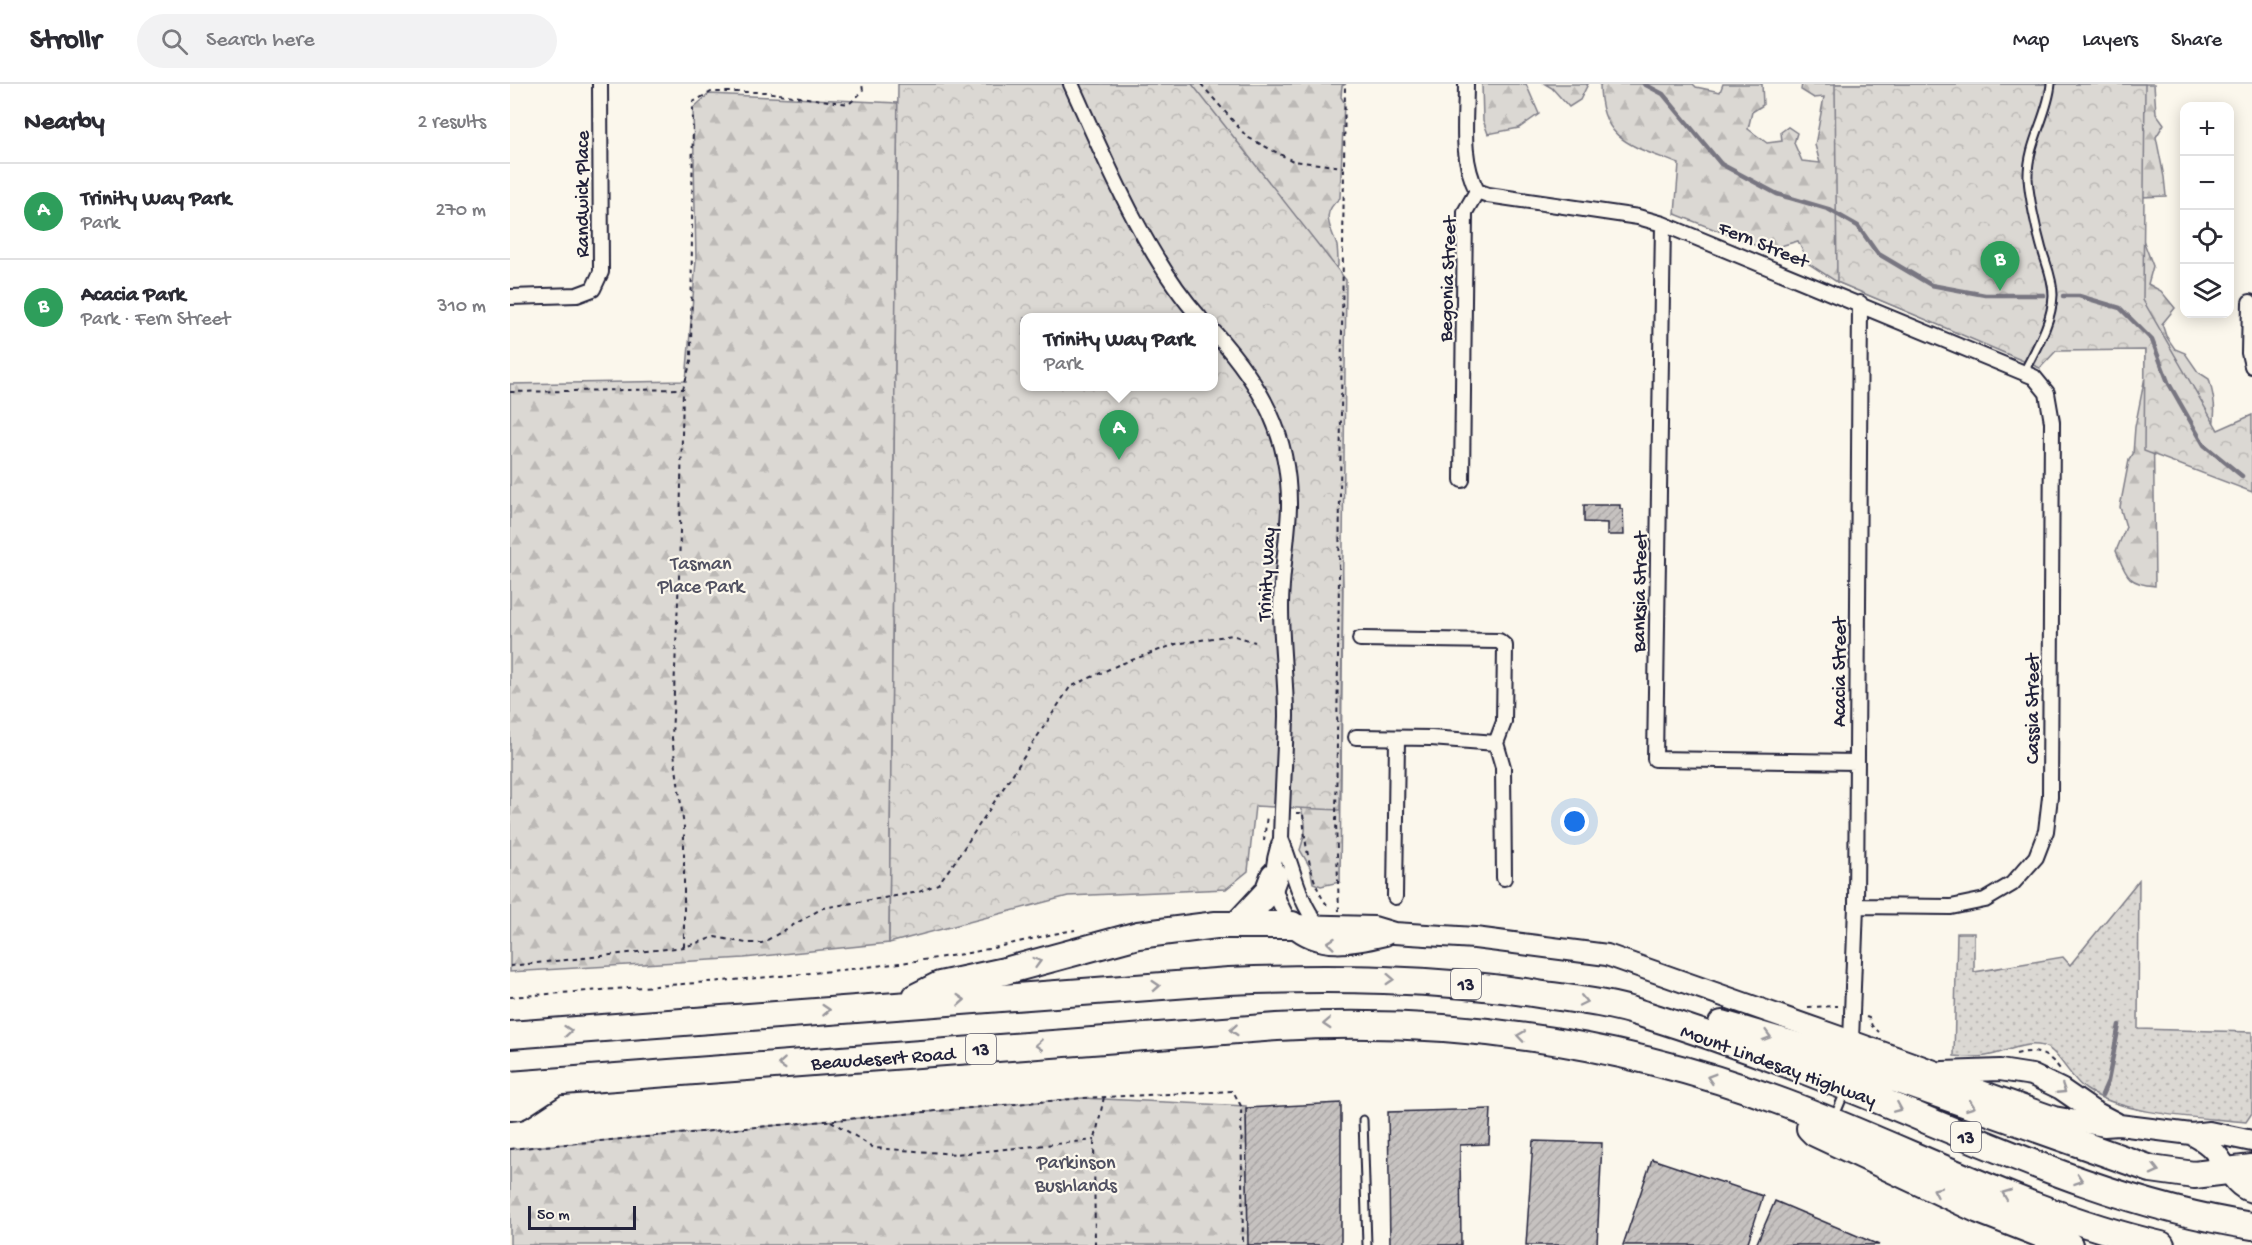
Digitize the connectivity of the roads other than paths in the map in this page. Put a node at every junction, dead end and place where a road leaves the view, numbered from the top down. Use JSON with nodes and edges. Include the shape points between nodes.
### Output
{"nodes":[{"id":1,"x":600,"y":84,"type":"edge"},
{"id":2,"x":1071,"y":84,"type":"edge"},
{"id":3,"x":1466,"y":84,"type":"edge"},
{"id":4,"x":2051,"y":84,"type":"edge"},
{"id":5,"x":1477,"y":190,"type":"junction"},
{"id":6,"x":1663,"y":224,"type":"junction"},
{"id":7,"x":510,"y":297,"type":"edge"},
{"id":8,"x":2250,"y":302,"type":"dead end"},
{"id":9,"x":1860,"y":303,"type":"junction"},
{"id":10,"x":1196,"y":313,"type":"edge"},
{"id":11,"x":1218,"y":336,"type":"edge"},
{"id":12,"x":2252,"y":366,"type":"edge"},
{"id":13,"x":2024,"y":372,"type":"junction"},
{"id":14,"x":1462,"y":480,"type":"dead end"},
{"id":15,"x":1360,"y":639,"type":"dead end"},
{"id":16,"x":1356,"y":737,"type":"dead end"},
{"id":17,"x":1397,"y":738,"type":"junction"},
{"id":18,"x":1496,"y":743,"type":"junction"},
{"id":19,"x":1857,"y":762,"type":"junction"},
{"id":20,"x":1281,"y":839,"type":"junction"},
{"id":21,"x":1274,"y":876,"type":"junction"},
{"id":22,"x":1504,"y":878,"type":"dead end"},
{"id":23,"x":1395,"y":897,"type":"dead end"},
{"id":24,"x":1856,"y":906,"type":"junction"},
{"id":25,"x":1238,"y":924,"type":"junction"},
{"id":26,"x":1292,"y":925,"type":"junction"},
{"id":27,"x":1318,"y":925,"type":"junction"},
{"id":28,"x":1394,"y":933,"type":"junction"},
{"id":29,"x":903,"y":1005,"type":"junction"},
{"id":30,"x":1640,"y":1013,"type":"junction"},
{"id":31,"x":1292,"y":1026,"type":"joint"},
{"id":32,"x":510,"y":1035,"type":"edge"},
{"id":33,"x":1851,"y":1041,"type":"junction"},
{"id":34,"x":2015,"y":1063,"type":"junction"},
{"id":35,"x":1937,"y":1072,"type":"junction"},
{"id":36,"x":556,"y":1082,"type":"junction"},
{"id":37,"x":510,"y":1085,"type":"edge"},
{"id":38,"x":1847,"y":1087,"type":"junction"},
{"id":39,"x":1787,"y":1103,"type":"junction"},
{"id":40,"x":2021,"y":1106,"type":"junction"},
{"id":41,"x":510,"y":1107,"type":"edge"},
{"id":42,"x":1363,"y":1120,"type":"dead end"},
{"id":43,"x":1832,"y":1122,"type":"junction"},
{"id":44,"x":2119,"y":1125,"type":"junction"},
{"id":45,"x":2191,"y":1134,"type":"junction"},
{"id":46,"x":2252,"y":1141,"type":"edge"},
{"id":47,"x":2240,"y":1169,"type":"edge"},
{"id":48,"x":2252,"y":1192,"type":"edge"},
{"id":49,"x":2252,"y":1226,"type":"edge"},
{"id":50,"x":1367,"y":1245,"type":"edge"},
{"id":51,"x":2069,"y":1245,"type":"edge"},
{"id":52,"x":2161,"y":1245,"type":"edge"}],
"edges":[{"from":1,"to":7,"type":"street","name":"Randwick Place","via":[[601,272],[593,289],[577,295]]},
{"from":2,"to":10,"type":"street","via":[[1142,230]]},
{"from":3,"to":5,"type":"street","via":[[1466,160]]},
{"from":4,"to":13,"type":"lane","via":[[2035,136],[2028,179],[2053,294],[2046,327]]},
{"from":5,"to":6,"type":"street","name":"Fern Street"},
{"from":5,"to":14,"type":"street","name":"Begonia Street","via":[[1465,212]]},
{"from":6,"to":9,"type":"street","name":"Fern Street"},
{"from":6,"to":19,"type":"street","name":"Banksia Street","via":[[1655,759]]},
{"from":8,"to":12,"type":"street"},
{"from":9,"to":13,"type":"street","name":"Fern Street"},
{"from":9,"to":19,"type":"street","name":"Acacia Street"},
{"from":11,"to":20,"type":"street","name":"Trinity Way","via":[[1262,396],[1275,423],[1286,465],[1289,507],[1281,606],[1286,715]]},
{"from":13,"to":24,"type":"street","name":"Cassia Street","via":[[2034,376],[2047,393],[2052,422],[2050,797],[2046,831],[2036,857],[2012,884],[1985,900],[1951,907]]},
{"from":15,"to":18,"type":"street","via":[[1498,641],[1505,646],[1504,722]]},
{"from":16,"to":17,"type":"street"},
{"from":17,"to":18,"type":"street"},
{"from":17,"to":23,"type":"street"},
{"from":18,"to":22,"type":"street","via":[[1503,767]]},
{"from":19,"to":24,"type":"street","name":"Acacia Street"},
{"from":20,"to":21,"type":"street","name":"Trinity Way","via":[[1274,857]]},
{"from":20,"to":27,"type":"street","name":"Trinity Way","via":[[1303,899]]},
{"from":21,"to":25,"type":"highway","via":[[1264,897]]},
{"from":21,"to":26,"type":"street","name":"Trinity Way","via":[[1279,904]]},
{"from":24,"to":33,"type":"street","name":"Acacia Street"},
{"from":25,"to":26,"type":"highway"},
{"from":29,"to":25,"type":"highway","one_way":true,"via":[[940,985],[1127,938]]},
{"from":26,"to":27,"type":"street"},
{"from":28,"to":26,"type":"street","one_way":true,"via":[[1338,944],[1316,940]]},
{"from":27,"to":28,"type":"street","via":[[1374,927]]},
{"from":28,"to":33,"type":"street","via":[[1607,955]]},
{"from":29,"to":30,"type":"highway","name":"Mount Lindesay Highway","number":"13","one_way":true,"via":[[1229,981],[1374,978],[1443,982],[1564,998]]},
{"from":32,"to":29,"type":"highway","number":"13","one_way":true},
{"from":30,"to":38,"type":"highway","name":"Mount Lindesay Highway","number":"13"},
{"from":30,"to":47,"type":"highway","one_way":true,"via":[[1669,1013],[1787,1042],[2166,1173],[2194,1175]]},
{"from":31,"to":36,"type":"highway","name":"Beaudesert Road","number":"13","one_way":true},
{"from":39,"to":31,"type":"highway","name":"Mount Lindesay Highway","number":"13","one_way":true,"via":[[1676,1067],[1563,1041],[1401,1025]]},
{"from":33,"to":35,"type":"street"},
{"from":34,"to":35,"type":"street"},
{"from":34,"to":40,"type":"street","via":[[2012,1084]]},
{"from":34,"to":44,"type":"street","one_way":true},
{"from":35,"to":40,"type":"street"},
{"from":36,"to":37,"type":"highway","name":"Beaudesert Road","number":"13"},
{"from":36,"to":41,"type":"highway","via":[[519,1106]]},
{"from":38,"to":43,"type":"lane"},
{"from":38,"to":49,"type":"highway","name":"Mount Lindesay Highway","number":"13","one_way":true,"via":[[2091,1185]]},
{"from":39,"to":43,"type":"highway","name":"Mount Lindesay Highway","number":"13"},
{"from":51,"to":39,"type":"highway","one_way":true,"via":[[1979,1210],[1815,1133]]},
{"from":40,"to":44,"type":"street","via":[[2054,1118]]},
{"from":42,"to":50,"type":"lane"},
{"from":52,"to":43,"type":"highway","name":"Mount Lindesay Highway","number":"13","one_way":true,"via":[[2034,1205]]},
{"from":44,"to":45,"type":"street"},
{"from":45,"to":46,"type":"street","via":[[2209,1132]]},
{"from":45,"to":47,"type":"street"},
{"from":47,"to":48,"type":"street","via":[[2238,1185]]}]}
